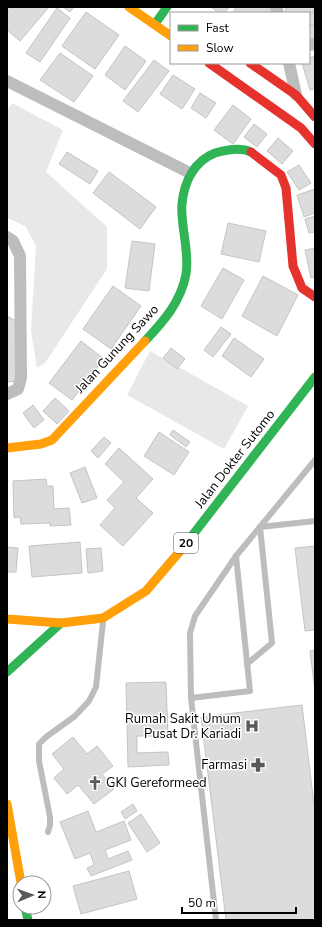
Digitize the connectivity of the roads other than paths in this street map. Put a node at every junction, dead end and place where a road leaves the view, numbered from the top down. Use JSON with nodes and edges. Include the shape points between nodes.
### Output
{"nodes":[{"id":1,"x":129,"y":7,"type":"edge"},
{"id":2,"x":168,"y":7,"type":"edge"},
{"id":3,"x":155,"y":24,"type":"junction"},
{"id":4,"x":170,"y":35,"type":"edge"},
{"id":5,"x":210,"y":64,"type":"edge"},
{"id":6,"x":251,"y":64,"type":"edge"},
{"id":7,"x":289,"y":64,"type":"edge"},
{"id":8,"x":7,"y":81,"type":"edge"},
{"id":9,"x":296,"y":95,"type":"junction"},
{"id":10,"x":315,"y":117,"type":"edge"},
{"id":11,"x":315,"y":144,"type":"edge"},
{"id":12,"x":190,"y":173,"type":"junction"},
{"id":13,"x":7,"y":237,"type":"edge"},
{"id":14,"x":315,"y":297,"type":"edge"},
{"id":15,"x":315,"y":377,"type":"edge"},
{"id":16,"x":7,"y":394,"type":"edge"},
{"id":17,"x":7,"y":448,"type":"edge"},
{"id":18,"x":315,"y":460,"type":"edge"},
{"id":19,"x":315,"y":521,"type":"edge"},
{"id":20,"x":260,"y":527,"type":"junction"},
{"id":21,"x":236,"y":556,"type":"junction"},
{"id":22,"x":103,"y":618,"type":"junction"},
{"id":23,"x":7,"y":619,"type":"edge"},
{"id":24,"x":61,"y":622,"type":"junction"},
{"id":25,"x":247,"y":664,"type":"junction"},
{"id":26,"x":7,"y":672,"type":"edge"},
{"id":27,"x":191,"y":698,"type":"junction"},
{"id":28,"x":7,"y":804,"type":"edge"},
{"id":29,"x":48,"y":832,"type":"dead end"},
{"id":30,"x":20,"y":875,"type":"edge"},
{"id":31,"x":216,"y":920,"type":"edge"}],
"edges":[{"from":1,"to":3,"type":"main road"},
{"from":2,"to":3,"type":"main road"},
{"from":3,"to":4,"type":"main road"},
{"from":5,"to":11,"type":"main road","via":[[301,128]]},
{"from":6,"to":9,"type":"main road"},
{"from":7,"to":9,"type":"street"},
{"from":8,"to":12,"type":"street"},
{"from":9,"to":10,"type":"main road"},
{"from":12,"to":14,"type":"main road","name":"Jalan Gunung Sawo","via":[[205,157],[225,150],[249,151],[281,175],[286,188],[293,266],[302,288]]},
{"from":12,"to":17,"type":"main road","name":"Jalan Gunung Sawo","via":[[182,204],[186,274],[177,301],[165,320],[52,440],[41,444]]},
{"from":13,"to":16,"type":"street","via":[[13,242],[20,256],[21,378],[18,389]]},
{"from":15,"to":22,"type":"main road","name":"Jalan Dokter Sutomo","number":"20","via":[[161,574],[146,591]]},
{"from":18,"to":20,"type":"lane"},
{"from":19,"to":20,"type":"lane"},
{"from":20,"to":21,"type":"lane"},
{"from":20,"to":25,"type":"lane","via":[[272,643]]},
{"from":21,"to":25,"type":"lane"},
{"from":21,"to":27,"type":"lane","via":[[195,616],[190,633]]},
{"from":22,"to":24,"type":"main road","name":"Jalan Dokter Sutomo","number":"20"},
{"from":22,"to":29,"type":"lane","via":[[96,687],[75,716],[39,744],[39,761],[50,817]]},
{"from":23,"to":24,"type":"main road","name":"Jalan Dokter Sutomo","number":"20"},
{"from":24,"to":26,"type":"main road"},
{"from":25,"to":27,"type":"lane","via":[[250,691]]},
{"from":27,"to":31,"type":"lane"},
{"from":28,"to":30,"type":"main road"}]}
